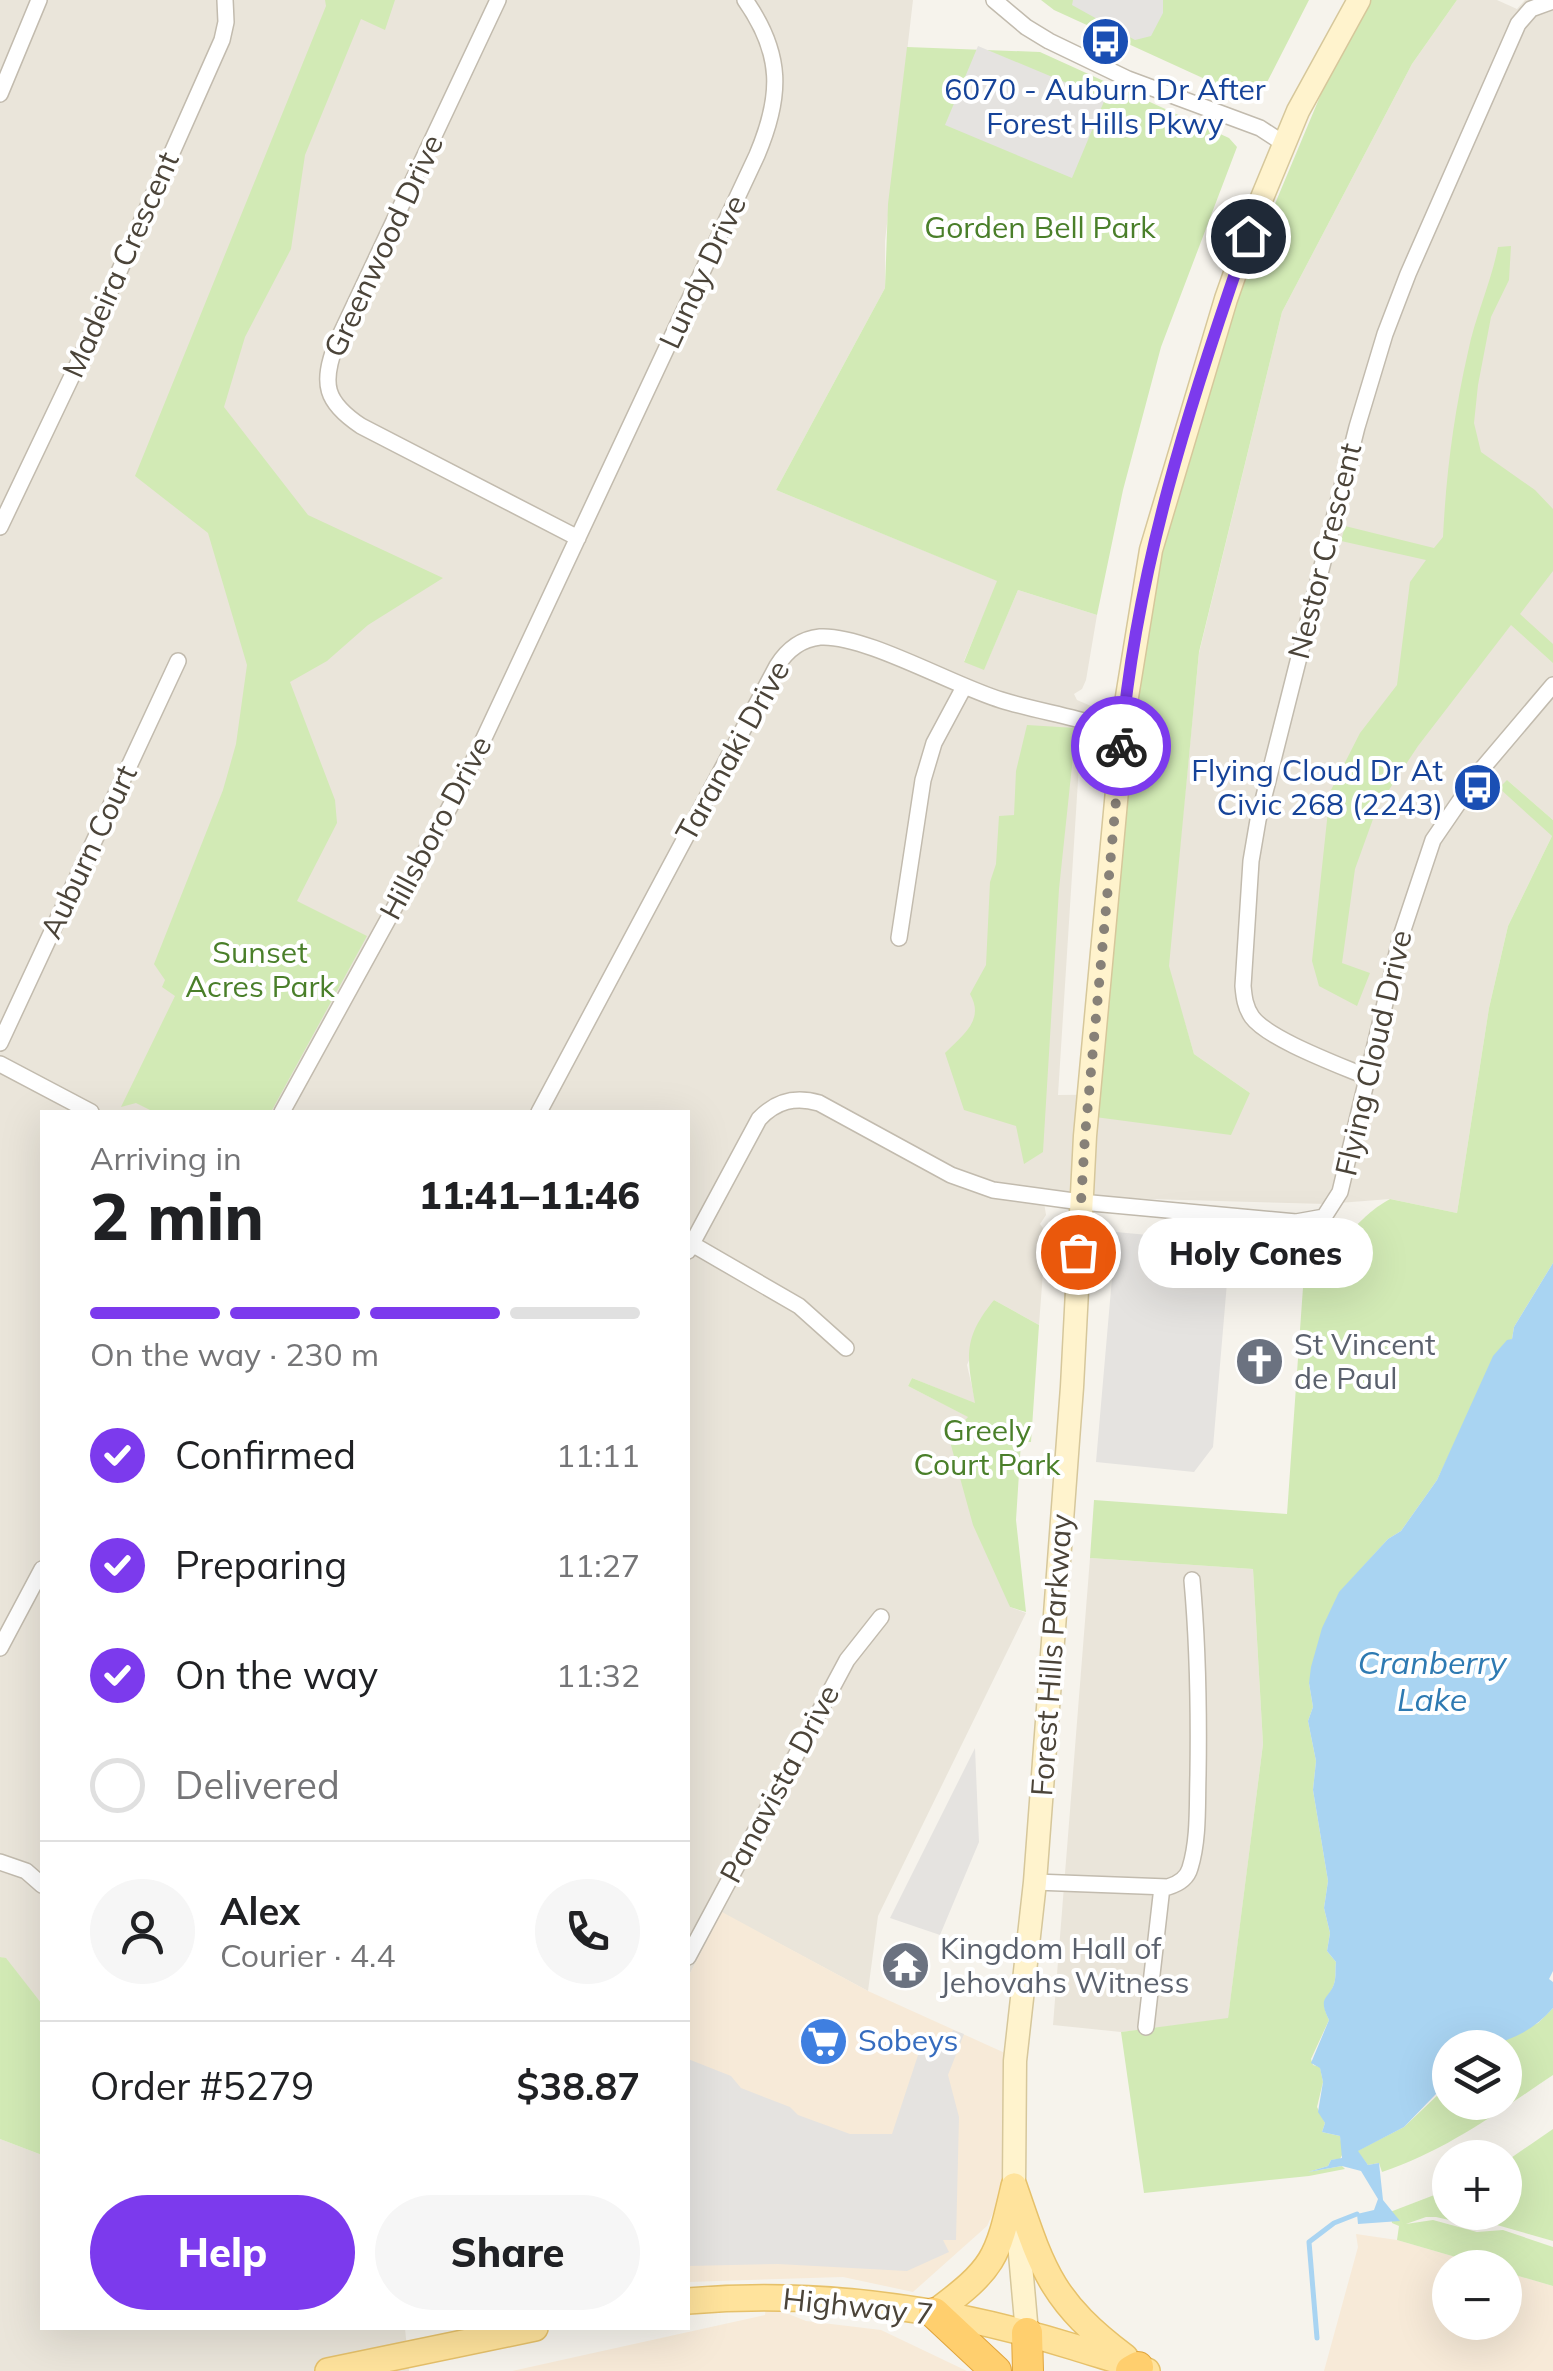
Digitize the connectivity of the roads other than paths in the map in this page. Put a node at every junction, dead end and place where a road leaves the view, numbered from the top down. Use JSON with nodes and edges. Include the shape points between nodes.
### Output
{"nodes":[{"id":1,"x":39,"y":0,"type":"edge"},
{"id":2,"x":225,"y":0,"type":"edge"},
{"id":3,"x":498,"y":0,"type":"edge"},
{"id":4,"x":745,"y":0,"type":"edge"},
{"id":5,"x":994,"y":0,"type":"edge"},
{"id":6,"x":1360,"y":0,"type":"edge"},
{"id":7,"x":1553,"y":1,"type":"edge"},
{"id":8,"x":0,"y":94,"type":"edge"},
{"id":9,"x":1286,"y":145,"type":"junction"},
{"id":10,"x":0,"y":526,"type":"edge"},
{"id":11,"x":578,"y":538,"type":"junction"},
{"id":12,"x":178,"y":662,"type":"dead end"},
{"id":13,"x":1553,"y":685,"type":"edge"},
{"id":14,"x":964,"y":687,"type":"junction"},
{"id":15,"x":1124,"y":714,"type":"junction"},
{"id":16,"x":899,"y":938,"type":"dead end"},
{"id":17,"x":0,"y":1043,"type":"edge"},
{"id":18,"x":0,"y":1064,"type":"edge"},
{"id":19,"x":1366,"y":1078,"type":"junction"},
{"id":20,"x":87,"y":1110,"type":"edge"},
{"id":21,"x":283,"y":1110,"type":"edge"},
{"id":22,"x":540,"y":1110,"type":"edge"},
{"id":23,"x":1081,"y":1202,"type":"junction"},
{"id":24,"x":690,"y":1248,"type":"edge"},
{"id":25,"x":846,"y":1348,"type":"dead end"},
{"id":26,"x":40,"y":1572,"type":"edge"},
{"id":27,"x":1192,"y":1580,"type":"dead end"},
{"id":28,"x":881,"y":1617,"type":"dead end"},
{"id":29,"x":0,"y":1648,"type":"edge"},
{"id":30,"x":0,"y":1862,"type":"edge"},
{"id":31,"x":1035,"y":1882,"type":"junction"},
{"id":32,"x":40,"y":1883,"type":"edge"},
{"id":33,"x":1162,"y":1887,"type":"junction"},
{"id":34,"x":690,"y":1954,"type":"edge"},
{"id":35,"x":1146,"y":2027,"type":"dead end"},
{"id":36,"x":1014,"y":2186,"type":"junction"},
{"id":37,"x":690,"y":2301,"type":"edge"},
{"id":38,"x":934,"y":2313,"type":"junction"},
{"id":39,"x":528,"y":2330,"type":"edge"},
{"id":40,"x":1026,"y":2333,"type":"junction"},
{"id":41,"x":417,"y":2362,"type":"edge"},
{"id":42,"x":1139,"y":2370,"type":"edge"},
{"id":43,"x":328,"y":2371,"type":"edge"},
{"id":44,"x":996,"y":2371,"type":"edge"},
{"id":45,"x":1028,"y":2371,"type":"edge"}],
"edges":[{"from":1,"to":8,"type":"street"},
{"from":2,"to":10,"type":"street","name":"Madeira Crescent","via":[[222,40]]},
{"from":3,"to":11,"type":"street","name":"Greenwood Drive","via":[[326,376],[333,403],[361,426]]},
{"from":4,"to":11,"type":"street","name":"Lundy Drive","via":[[774,60],[772,116]]},
{"from":5,"to":9,"type":"street","via":[[1049,41],[1128,79],[1260,128]]},
{"from":6,"to":9,"type":"main road","name":"Forest Hills Parkway"},
{"from":7,"to":19,"type":"street","name":"Nestor Crescent","via":[[1531,8],[1518,24],[1385,334],[1258,820],[1246,1005],[1269,1031]]},
{"from":9,"to":15,"type":"main road","name":"Forest Hills Parkway","via":[[1259,204],[1176,457],[1151,550]]},
{"from":11,"to":21,"type":"street","name":"Hillsboro Drive","via":[[463,783]]},
{"from":12,"to":17,"type":"street","name":"Auburn Court"},
{"from":13,"to":19,"type":"street","name":"Flying Cloud Drive","via":[[1433,840]]},
{"from":14,"to":15,"type":"street","name":"Taranaki Drive","via":[[1098,726]]},
{"from":14,"to":16,"type":"street","via":[[923,780]]},
{"from":14,"to":22,"type":"street","name":"Taranaki Drive","via":[[833,638],[800,642],[783,656]]},
{"from":15,"to":23,"type":"main road","name":"Forest Hills Parkway"},
{"from":18,"to":20,"type":"street"},
{"from":19,"to":23,"type":"street","name":"Flying Cloud Drive","via":[[1340,1192],[1324,1217],[1296,1222]]},
{"from":23,"to":24,"type":"street","via":[[975,1185],[819,1103],[797,1099],[759,1118]]},
{"from":23,"to":31,"type":"main road","name":"Forest Hills Parkway"},
{"from":24,"to":25,"type":"street","via":[[798,1306]]},
{"from":26,"to":29,"type":"street"},
{"from":27,"to":33,"type":"street","via":[[1199,1662],[1197,1816],[1188,1873]]},
{"from":28,"to":34,"type":"street","name":"Panavista Drive","via":[[848,1660]]},
{"from":30,"to":32,"type":"street"},
{"from":31,"to":33,"type":"street"},
{"from":31,"to":36,"type":"main road","name":"Forest Hills Parkway","via":[[1015,2060]]},
{"from":33,"to":35,"type":"street"},
{"from":36,"to":38,"type":"main road","via":[[992,2261]]},
{"from":36,"to":40,"type":"main road","name":"Forest Hills Parkway"},
{"from":36,"to":42,"type":"main road","via":[[1054,2288],[1085,2326]]},
{"from":37,"to":38,"type":"main road","name":"Highway 7","via":[[836,2299]]},
{"from":38,"to":40,"type":"main road","name":"Highway 7"},
{"from":38,"to":44,"type":"highway"},
{"from":39,"to":41,"type":"main road"},
{"from":40,"to":42,"type":"main road","name":"Highway 7"},
{"from":40,"to":45,"type":"highway"},
{"from":41,"to":43,"type":"main road"}]}
